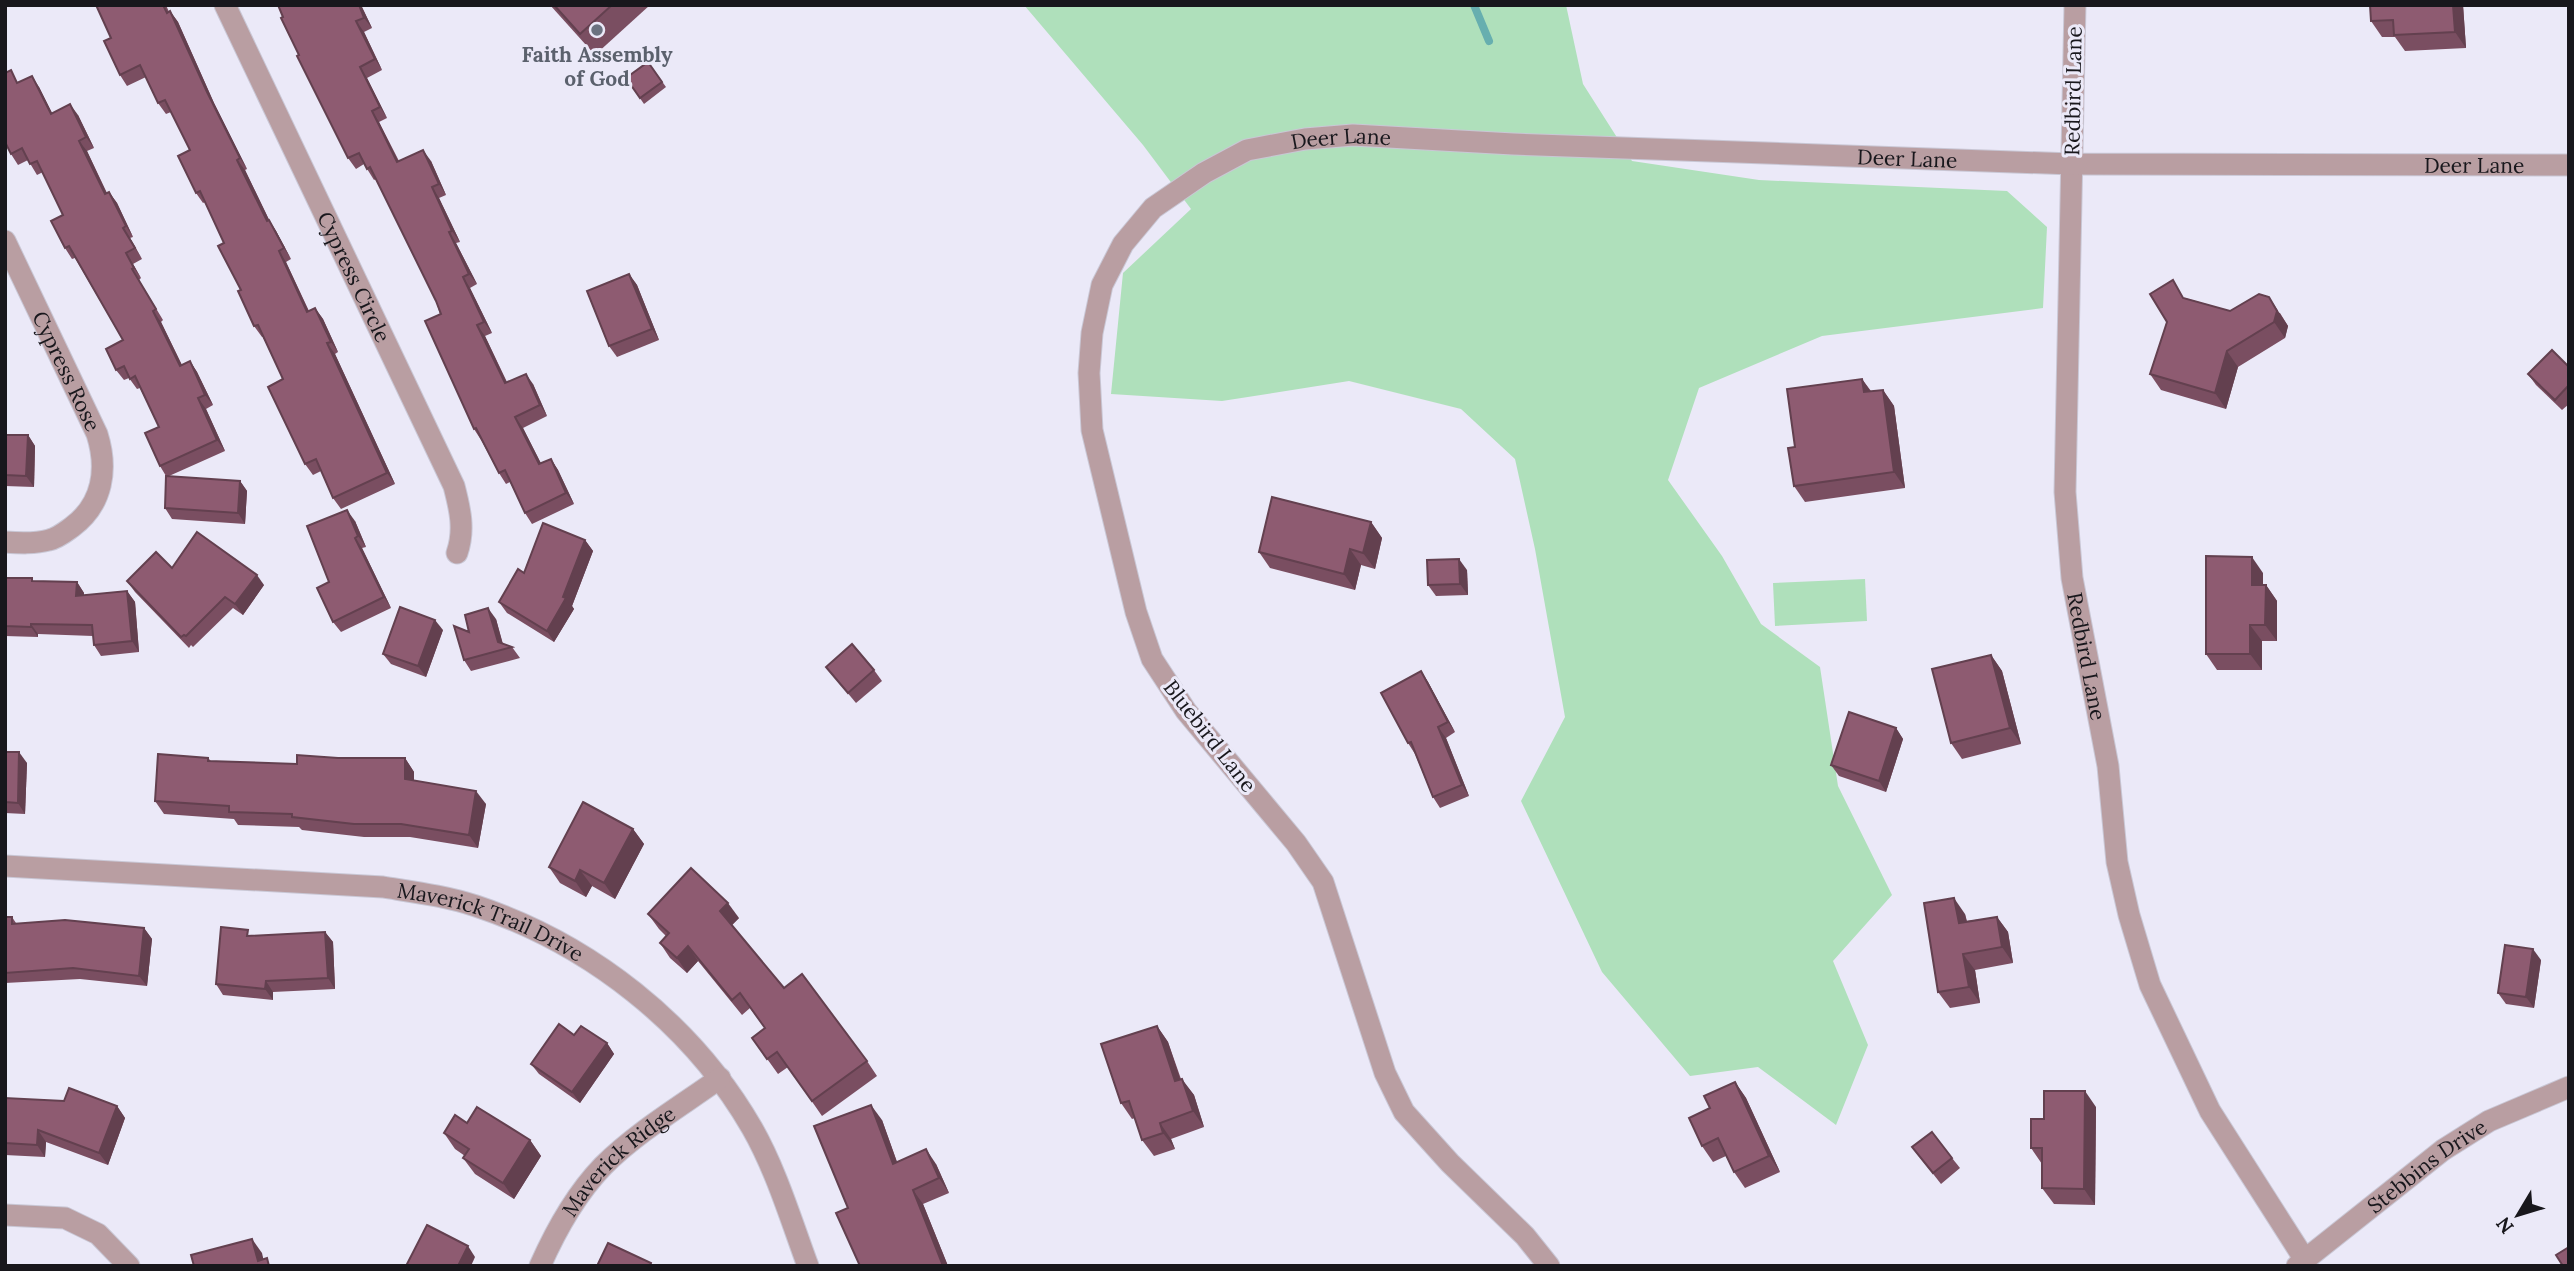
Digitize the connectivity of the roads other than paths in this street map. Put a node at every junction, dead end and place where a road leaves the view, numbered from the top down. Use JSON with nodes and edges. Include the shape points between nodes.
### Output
{"nodes":[{"id":1,"x":225,"y":5,"type":"edge"},
{"id":2,"x":2075,"y":5,"type":"edge"},
{"id":3,"x":1247,"y":150,"type":"joint"},
{"id":4,"x":2072,"y":164,"type":"junction"},
{"id":5,"x":2569,"y":164,"type":"edge"},
{"id":6,"x":5,"y":242,"type":"edge"},
{"id":7,"x":5,"y":542,"type":"edge"},
{"id":8,"x":457,"y":553,"type":"dead end"},
{"id":9,"x":5,"y":866,"type":"edge"},
{"id":10,"x":720,"y":1078,"type":"junction"},
{"id":11,"x":2569,"y":1087,"type":"edge"},
{"id":12,"x":5,"y":1215,"type":"edge"},
{"id":13,"x":2301,"y":1263,"type":"edge"},
{"id":14,"x":129,"y":1266,"type":"edge"},
{"id":15,"x":540,"y":1266,"type":"edge"},
{"id":16,"x":808,"y":1266,"type":"edge"},
{"id":17,"x":1549,"y":1266,"type":"edge"}],
"edges":[{"from":1,"to":8,"type":"street","name":"Cypress Circle","via":[[454,486],[461,517]]},
{"from":2,"to":4,"type":"street","name":"Redbird Lane"},
{"from":3,"to":4,"type":"street","name":"Deer Lane","via":[[1353,135]]},
{"from":3,"to":17,"type":"street","name":"Bluebird Lane","via":[[1153,208],[1123,244],[1102,285],[1089,373],[1092,430],[1136,612],[1152,659],[1186,711],[1323,882],[1385,1073],[1404,1112]]},
{"from":4,"to":5,"type":"street","name":"Deer Lane"},
{"from":4,"to":13,"type":"street","name":"Redbird Lane","via":[[2065,492],[2072,578],[2108,766],[2116,862],[2150,985],[2210,1111]]},
{"from":6,"to":7,"type":"street","name":"Cypress Rose","via":[[97,434],[104,469],[102,484],[83,519],[50,540]]},
{"from":9,"to":10,"type":"street","name":"Maverick Trail Drive","via":[[383,887],[476,906],[573,950],[613,975],[664,1018]]},
{"from":10,"to":15,"type":"street","name":"Maverick Ridge","via":[[603,1167],[578,1198]]},
{"from":10,"to":16,"type":"street","name":"Maverick Trail Drive","via":[[754,1131]]},
{"from":11,"to":13,"type":"street","name":"Stebbins Drive","via":[[2489,1121],[2442,1150]]},
{"from":12,"to":14,"type":"street","via":[[65,1218],[98,1234]]}]}
